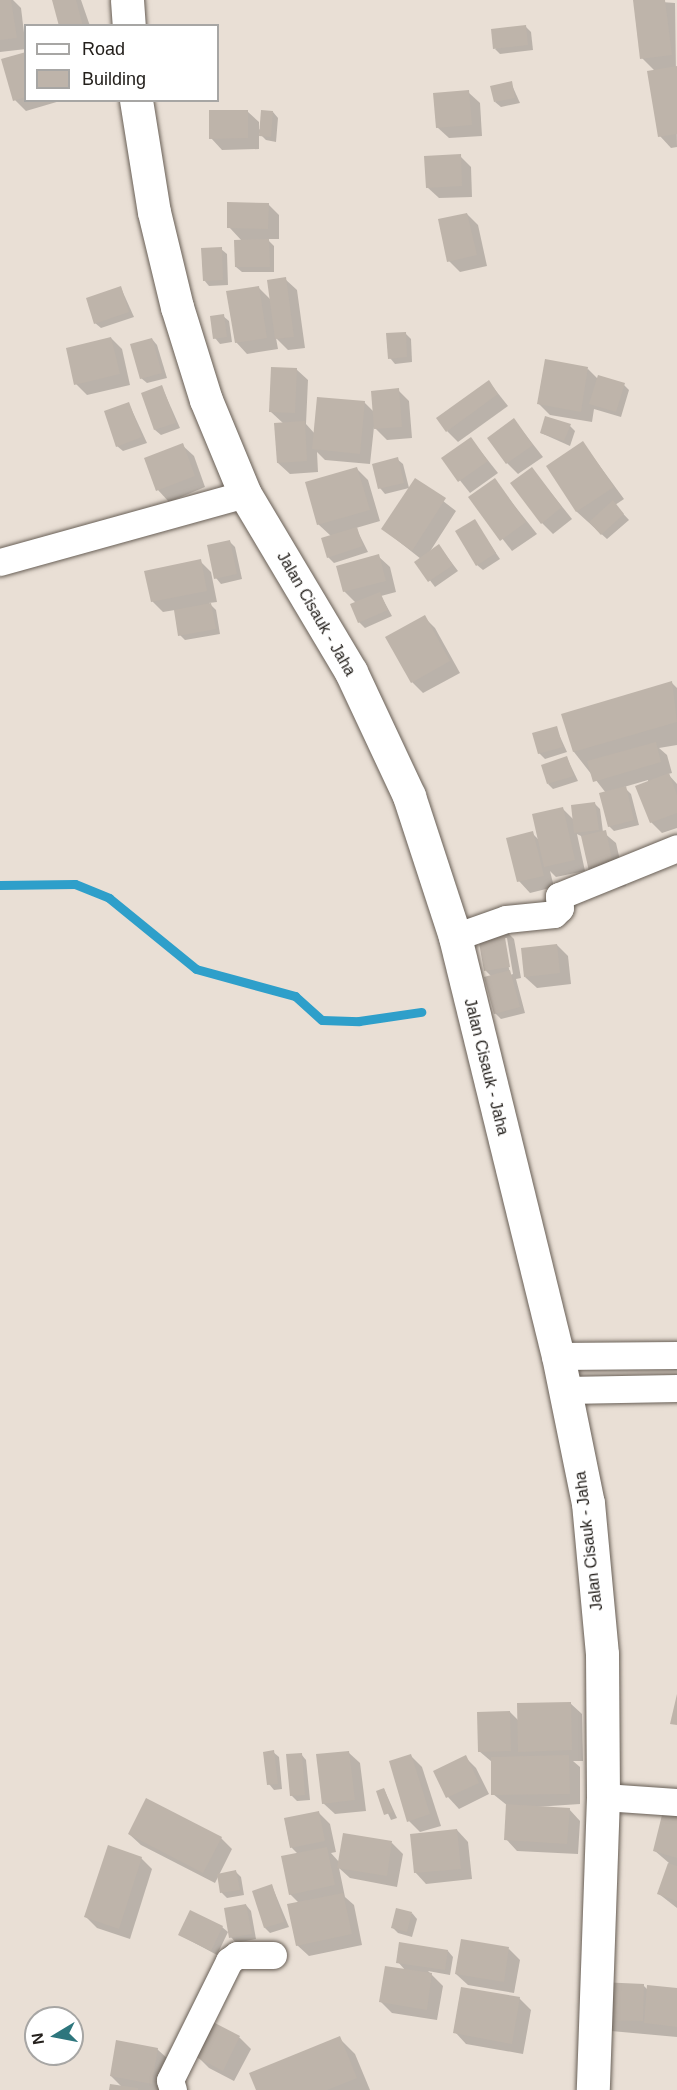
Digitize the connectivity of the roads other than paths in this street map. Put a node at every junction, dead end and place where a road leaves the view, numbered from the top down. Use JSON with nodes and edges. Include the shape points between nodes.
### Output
{"nodes":[{"id":1,"x":127,"y":0,"type":"edge"},
{"id":2,"x":129,"y":24,"type":"edge"},
{"id":3,"x":136,"y":102,"type":"edge"},
{"id":4,"x":245,"y":494,"type":"junction"},
{"id":5,"x":0,"y":562,"type":"edge"},
{"id":6,"x":677,"y":848,"type":"edge"},
{"id":7,"x":455,"y":937,"type":"junction"},
{"id":8,"x":677,"y":1355,"type":"edge"},
{"id":9,"x":558,"y":1356,"type":"junction"},
{"id":10,"x":677,"y":1388,"type":"edge"},
{"id":11,"x":565,"y":1390,"type":"junction"},
{"id":12,"x":603,"y":1797,"type":"junction"},
{"id":13,"x":677,"y":1802,"type":"edge"},
{"id":14,"x":273,"y":1955,"type":"dead end"},
{"id":15,"x":173,"y":2090,"type":"edge"},
{"id":16,"x":593,"y":2090,"type":"edge"}],
"edges":[{"from":1,"to":2,"type":"main road"},
{"from":3,"to":4,"type":"main road","name":"Jalan Cisauk - Jaha","via":[[154,212],[177,307],[206,400]]},
{"from":4,"to":5,"type":"street"},
{"from":4,"to":7,"type":"main road","name":"Jalan Cisauk - Jaha","via":[[351,672],[409,796]]},
{"from":6,"to":7,"type":"street","via":[[559,896],[560,908],[554,914],[506,919]]},
{"from":7,"to":9,"type":"main road","name":"Jalan Cisauk - Jaha"},
{"from":8,"to":9,"type":"street"},
{"from":9,"to":11,"type":"main road","name":"Jalan Cisauk - Jaha"},
{"from":10,"to":11,"type":"street"},
{"from":11,"to":12,"type":"main road","name":"Jalan Cisauk - Jaha","via":[[589,1514],[602,1654]]},
{"from":12,"to":13,"type":"street"},
{"from":12,"to":16,"type":"main road","name":"Jalan Cisauk - Jaha"},
{"from":14,"to":15,"type":"street","via":[[237,1955],[229,1961],[170,2080]]}]}
